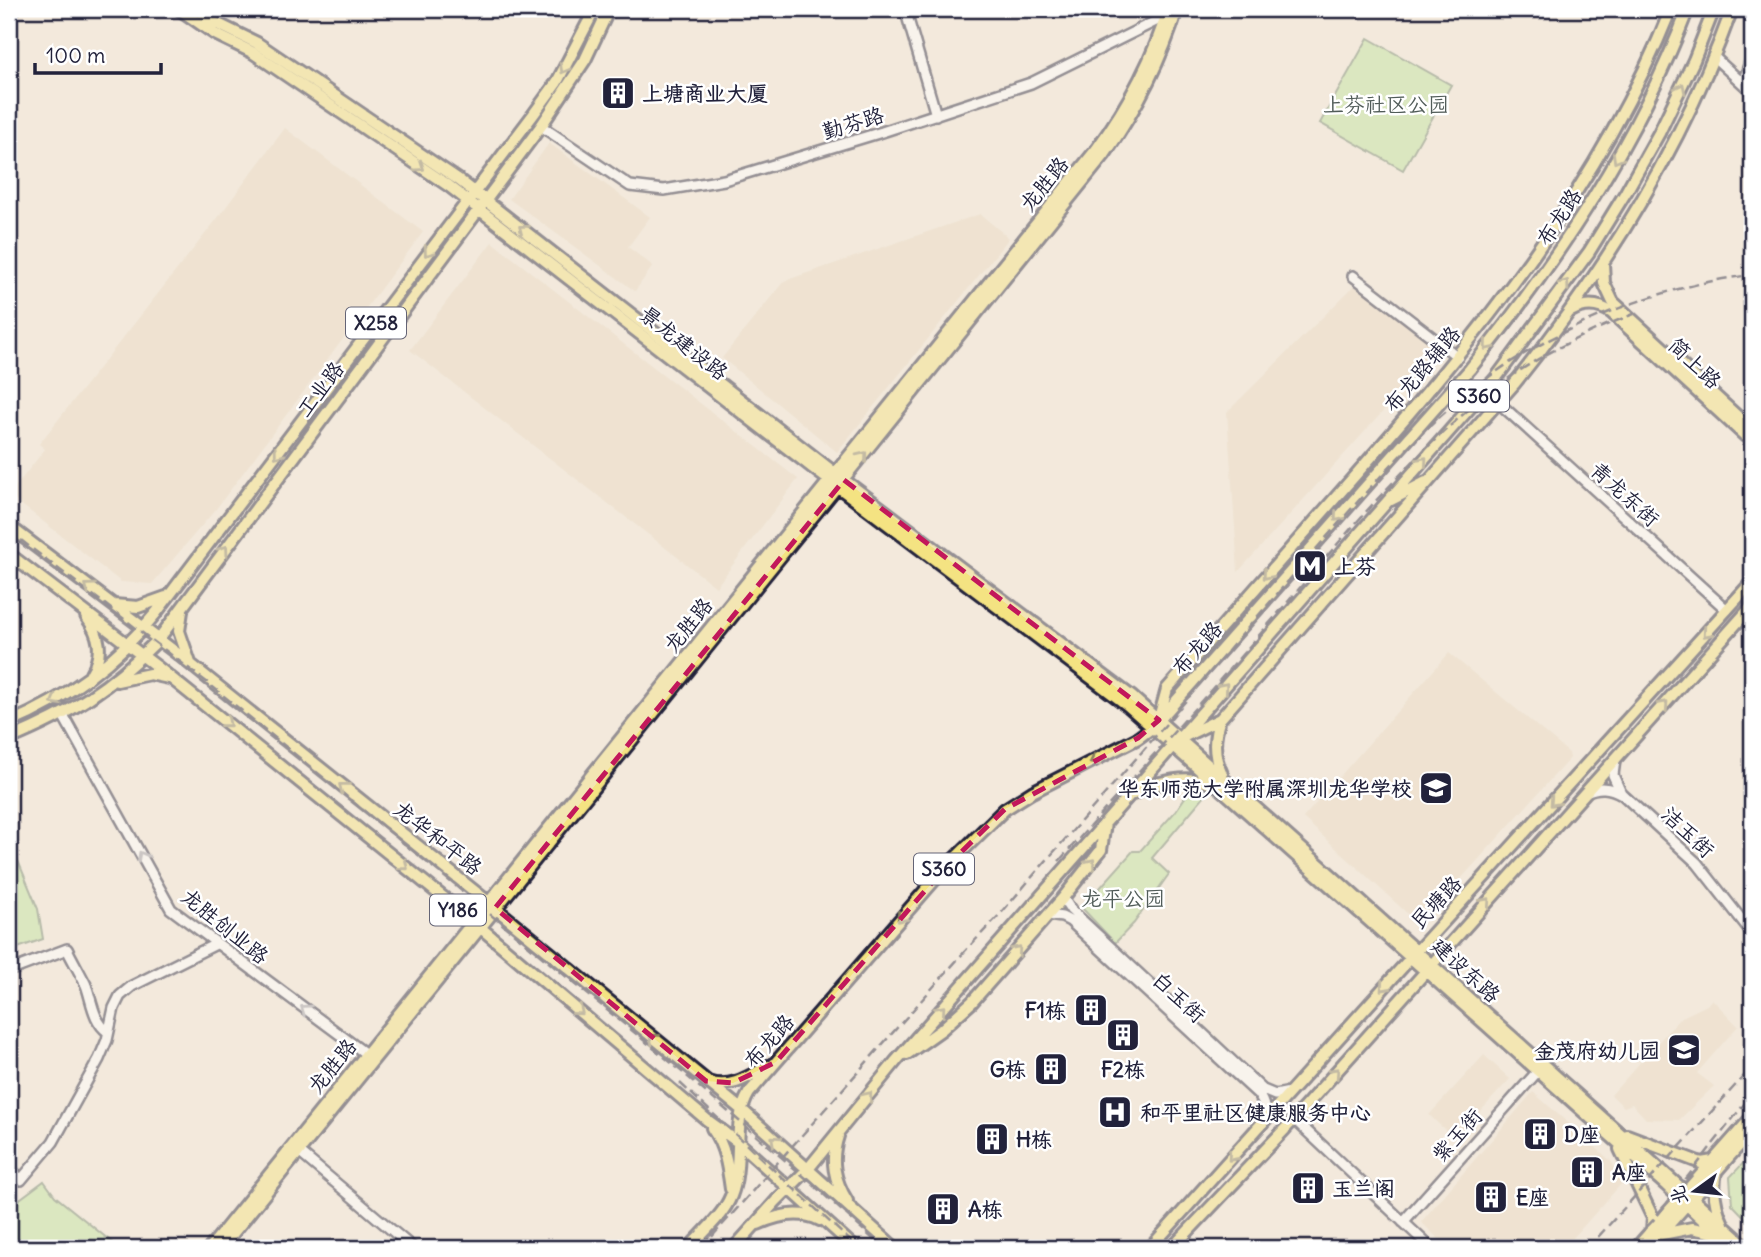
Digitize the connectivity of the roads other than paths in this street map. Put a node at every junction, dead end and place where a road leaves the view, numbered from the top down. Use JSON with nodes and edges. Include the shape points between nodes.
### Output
{"nodes":[{"id":1,"x":15,"y":9,"type":"edge"},
{"id":2,"x":179,"y":9,"type":"edge"},
{"id":3,"x":197,"y":9,"type":"edge"},
{"id":4,"x":595,"y":9,"type":"edge"},
{"id":5,"x":608,"y":9,"type":"edge"},
{"id":6,"x":905,"y":9,"type":"edge"},
{"id":7,"x":1671,"y":9,"type":"edge"},
{"id":8,"x":1689,"y":9,"type":"edge"},
{"id":9,"x":1714,"y":9,"type":"edge"},
{"id":10,"x":1732,"y":9,"type":"edge"},
{"id":11,"x":1174,"y":11,"type":"edge"},
{"id":12,"x":9,"y":16,"type":"edge"},
{"id":13,"x":1752,"y":56,"type":"edge"},
{"id":14,"x":1714,"y":57,"type":"junction"},
{"id":15,"x":1742,"y":83,"type":"junction"},
{"id":16,"x":1752,"y":92,"type":"edge"},
{"id":17,"x":936,"y":115,"type":"junction"},
{"id":18,"x":541,"y":126,"type":"junction"},
{"id":19,"x":471,"y":196,"type":"junction"},
{"id":20,"x":483,"y":205,"type":"junction"},
{"id":21,"x":1603,"y":263,"type":"junction"},
{"id":22,"x":1353,"y":276,"type":"dead end"},
{"id":23,"x":1615,"y":310,"type":"junction"},
{"id":24,"x":1567,"y":313,"type":"junction"},
{"id":25,"x":1458,"y":357,"type":"junction"},
{"id":26,"x":1499,"y":403,"type":"junction"},
{"id":27,"x":1752,"y":430,"type":"edge"},
{"id":28,"x":1752,"y":442,"type":"edge"},
{"id":29,"x":1433,"y":478,"type":"junction"},
{"id":30,"x":837,"y":480,"type":"junction"},
{"id":31,"x":1385,"y":503,"type":"junction"},
{"id":32,"x":9,"y":526,"type":"edge"},
{"id":33,"x":9,"y":554,"type":"edge"},
{"id":34,"x":1752,"y":582,"type":"edge"},
{"id":35,"x":174,"y":592,"type":"junction"},
{"id":36,"x":113,"y":605,"type":"junction"},
{"id":37,"x":184,"y":605,"type":"junction"},
{"id":38,"x":1752,"y":606,"type":"edge"},
{"id":39,"x":80,"y":608,"type":"junction"},
{"id":40,"x":1727,"y":610,"type":"junction"},
{"id":41,"x":143,"y":629,"type":"junction"},
{"id":42,"x":158,"y":640,"type":"junction"},
{"id":43,"x":128,"y":644,"type":"junction"},
{"id":44,"x":143,"y":656,"type":"junction"},
{"id":45,"x":194,"y":668,"type":"junction"},
{"id":46,"x":174,"y":680,"type":"junction"},
{"id":47,"x":83,"y":683,"type":"junction"},
{"id":48,"x":108,"y":685,"type":"junction"},
{"id":49,"x":63,"y":715,"type":"junction"},
{"id":50,"x":1220,"y":719,"type":"junction"},
{"id":51,"x":9,"y":723,"type":"edge"},
{"id":52,"x":1156,"y":724,"type":"junction"},
{"id":53,"x":9,"y":739,"type":"edge"},
{"id":54,"x":1176,"y":742,"type":"junction"},
{"id":55,"x":1618,"y":755,"type":"junction"},
{"id":56,"x":1225,"y":785,"type":"junction"},
{"id":57,"x":1622,"y":794,"type":"junction"},
{"id":58,"x":1582,"y":795,"type":"junction"},
{"id":59,"x":1127,"y":797,"type":"junction"},
{"id":60,"x":1105,"y":823,"type":"junction"},
{"id":61,"x":1063,"y":898,"type":"junction"},
{"id":62,"x":491,"y":905,"type":"junction"},
{"id":63,"x":1048,"y":915,"type":"junction"},
{"id":64,"x":476,"y":924,"type":"junction"},
{"id":65,"x":1752,"y":933,"type":"edge"},
{"id":66,"x":216,"y":944,"type":"junction"},
{"id":67,"x":1414,"y":954,"type":"junction"},
{"id":68,"x":1428,"y":967,"type":"junction"},
{"id":69,"x":9,"y":971,"type":"edge"},
{"id":70,"x":108,"y":1032,"type":"junction"},
{"id":71,"x":363,"y":1052,"type":"junction"},
{"id":72,"x":896,"y":1061,"type":"junction"},
{"id":73,"x":776,"y":1062,"type":"junction"},
{"id":74,"x":1538,"y":1071,"type":"junction"},
{"id":75,"x":706,"y":1081,"type":"junction"},
{"id":76,"x":1292,"y":1091,"type":"junction"},
{"id":77,"x":741,"y":1110,"type":"junction"},
{"id":78,"x":1752,"y":1117,"type":"edge"},
{"id":79,"x":1294,"y":1119,"type":"junction"},
{"id":80,"x":707,"y":1120,"type":"junction"},
{"id":81,"x":1262,"y":1124,"type":"junction"},
{"id":82,"x":840,"y":1131,"type":"junction"},
{"id":83,"x":1752,"y":1131,"type":"edge"},
{"id":84,"x":1618,"y":1137,"type":"junction"},
{"id":85,"x":739,"y":1143,"type":"junction"},
{"id":86,"x":299,"y":1152,"type":"junction"},
{"id":87,"x":1715,"y":1166,"type":"junction"},
{"id":88,"x":9,"y":1167,"type":"edge"},
{"id":89,"x":808,"y":1169,"type":"junction"},
{"id":90,"x":788,"y":1189,"type":"junction"},
{"id":91,"x":732,"y":1195,"type":"junction"},
{"id":92,"x":1686,"y":1198,"type":"junction"},
{"id":93,"x":852,"y":1209,"type":"junction"},
{"id":94,"x":825,"y":1222,"type":"junction"},
{"id":95,"x":1403,"y":1222,"type":"junction"},
{"id":96,"x":753,"y":1226,"type":"junction"},
{"id":97,"x":1721,"y":1232,"type":"junction"},
{"id":98,"x":1656,"y":1233,"type":"junction"},
{"id":99,"x":210,"y":1248,"type":"edge"},
{"id":100,"x":221,"y":1248,"type":"edge"},
{"id":101,"x":413,"y":1248,"type":"edge"},
{"id":102,"x":689,"y":1248,"type":"edge"},
{"id":103,"x":734,"y":1248,"type":"edge"},
{"id":104,"x":855,"y":1248,"type":"edge"},
{"id":105,"x":895,"y":1248,"type":"edge"},
{"id":106,"x":1150,"y":1248,"type":"edge"},
{"id":107,"x":1172,"y":1248,"type":"edge"},
{"id":108,"x":1431,"y":1248,"type":"edge"},
{"id":109,"x":1636,"y":1248,"type":"edge"},
{"id":110,"x":1648,"y":1248,"type":"edge"},
{"id":111,"x":1733,"y":1248,"type":"edge"},
{"id":112,"x":1748,"y":1248,"type":"edge"}],
"edges":[{"from":1,"to":12,"type":"street"},
{"from":2,"to":19,"type":"main road","name":"景龙建设路","one_way":true},
{"from":3,"to":19,"type":"main road","name":"景龙建设路","via":[[268,51]]},
{"from":4,"to":19,"type":"main road","name":"工业路","number":"X258","one_way":true,"via":[[557,82]]},
{"from":5,"to":18,"type":"main road","name":"工业路","number":"X258","via":[[585,60]]},
{"from":6,"to":17,"type":"street"},
{"from":7,"to":25,"type":"main road","name":"布龙路辅路","via":[[1637,85],[1572,201]]},
{"from":8,"to":52,"type":"main road","name":"布龙路","number":"S360","one_way":true,"via":[[1621,152],[1587,212],[1536,285],[1470,369]]},
{"from":31,"to":9,"type":"main road","name":"布龙路","number":"S360","one_way":true,"via":[[1496,378],[1589,252],[1659,133]]},
{"from":10,"to":14,"type":"main road"},
{"from":11,"to":17,"type":"street","name":"勤芬路","via":[[1031,83]]},
{"from":11,"to":30,"type":"main road","name":"龙胜路","via":[[1150,82],[1105,154]]},
{"from":13,"to":15,"type":"street"},
{"from":14,"to":15,"type":"street"},
{"from":14,"to":21,"type":"main road","via":[[1647,192]]},
{"from":15,"to":16,"type":"street"},
{"from":17,"to":18,"type":"street","name":"勤芬路","via":[[761,171],[664,190],[629,186]]},
{"from":18,"to":20,"type":"main road","name":"工业路","number":"X258"},
{"from":19,"to":20,"type":"main road","name":"景龙建设路"},
{"from":19,"to":35,"type":"main road","name":"工业路","number":"X258","one_way":true},
{"from":20,"to":30,"type":"main road","name":"景龙建设路"},
{"from":37,"to":20,"type":"main road","name":"工业路","number":"X258","one_way":true},
{"from":21,"to":23,"type":"main road","via":[[1606,290]]},
{"from":21,"to":24,"type":"main road"},
{"from":22,"to":25,"type":"street"},
{"from":23,"to":24,"type":"main road","via":[[1588,305]]},
{"from":23,"to":27,"type":"main road","name":"简上路"},
{"from":23,"to":28,"type":"main road","name":"简上路"},
{"from":24,"to":26,"type":"main road"},
{"from":25,"to":52,"type":"main road","name":"布龙路辅路","one_way":true,"via":[[1167,688]]},
{"from":26,"to":29,"type":"main road"},
{"from":26,"to":40,"type":"street","name":"青龙东街"},
{"from":29,"to":31,"type":"main road"},
{"from":29,"to":50,"type":"main road"},
{"from":30,"to":52,"type":"main road","name":"景龙建设路"},
{"from":30,"to":62,"type":"main road","name":"龙胜路"},
{"from":54,"to":31,"type":"main road","name":"布龙路","number":"S360","one_way":true},
{"from":36,"to":32,"type":"main road","name":"龙华和平路","number":"Y186","one_way":true},
{"from":33,"to":39,"type":"main road","name":"龙华和平路","number":"Y186"},
{"from":34,"to":40,"type":"main road","name":"民塘路"},
{"from":35,"to":36,"type":"main road","via":[[146,606]]},
{"from":35,"to":41,"type":"main road","name":"工业路","number":"X258"},
{"from":36,"to":41,"type":"main road","name":"龙华和平路","number":"Y186"},
{"from":37,"to":42,"type":"main road","name":"工业路","number":"X258"},
{"from":37,"to":45,"type":"main road","via":[[179,631]]},
{"from":55,"to":38,"type":"main road","name":"民塘路","one_way":true},
{"from":39,"to":43,"type":"main road","name":"龙华和平路","number":"Y186"},
{"from":39,"to":47,"type":"main road","via":[[100,650],[96,666]]},
{"from":40,"to":67,"type":"main road","name":"民塘路","one_way":true},
{"from":41,"to":42,"type":"main road","name":"龙华和平路","number":"Y186"},
{"from":41,"to":43,"type":"main road","name":"工业路","number":"X258"},
{"from":42,"to":44,"type":"main road","name":"工业路","number":"X258"},
{"from":42,"to":45,"type":"main road","name":"龙华和平路","number":"Y186"},
{"from":43,"to":44,"type":"main road","name":"龙华和平路","number":"Y186"},
{"from":43,"to":47,"type":"main road","name":"工业路","number":"X258"},
{"from":44,"to":46,"type":"main road","name":"龙华和平路","number":"Y186"},
{"from":44,"to":48,"type":"main road","name":"工业路","number":"X258"},
{"from":62,"to":45,"type":"main road","name":"龙华和平路","number":"Y186","one_way":true},
{"from":46,"to":48,"type":"main road","via":[[145,675]]},
{"from":46,"to":64,"type":"main road","name":"龙华和平路","number":"Y186","one_way":true},
{"from":47,"to":51,"type":"main road","name":"工业路","number":"X258","one_way":true},
{"from":48,"to":49,"type":"main road","name":"工业路","number":"X258"},
{"from":49,"to":53,"type":"main road","name":"工业路","number":"X258"},
{"from":66,"to":49,"type":"street","name":"龙胜创业路","one_way":true,"via":[[169,907]]},
{"from":50,"to":54,"type":"main road"},
{"from":50,"to":56,"type":"main road","via":[[1215,747]]},
{"from":52,"to":54,"type":"main road","name":"建设东路"},
{"from":52,"to":73,"type":"main road","name":"布龙路","number":"S360","one_way":true,"via":[[1004,809],[944,869]]},
{"from":54,"to":56,"type":"main road","name":"建设东路"},
{"from":54,"to":59,"type":"main road","name":"布龙路","number":"S360"},
{"from":55,"to":57,"type":"street","via":[[1613,771]]},
{"from":55,"to":58,"type":"main road","name":"民塘路"},
{"from":56,"to":59,"type":"main road","via":[[1183,779]]},
{"from":56,"to":67,"type":"main road","name":"建设东路"},
{"from":57,"to":58,"type":"street","via":[[1600,788]]},
{"from":57,"to":65,"type":"street","name":"洁玉街","via":[[1707,873]]},
{"from":68,"to":58,"type":"main road","name":"民塘路","one_way":true},
{"from":59,"to":60,"type":"main road","name":"布龙路","number":"S360"},
{"from":61,"to":60,"type":"main road","one_way":true,"via":[[1101,850]]},
{"from":72,"to":60,"type":"main road","name":"布龙路","number":"S360","one_way":true},
{"from":61,"to":63,"type":"main road","name":"布龙路"},
{"from":61,"to":76,"type":"street","name":"白玉街","via":[[1070,910],[1263,1090],[1275,1096]]},
{"from":62,"to":64,"type":"main road","name":"龙胜路"},
{"from":75,"to":62,"type":"main road","name":"龙华和平路","number":"Y186","one_way":true},
{"from":72,"to":63,"type":"main road","name":"布龙路","one_way":true,"via":[[964,1009]]},
{"from":63,"to":81,"type":"street","name":"白玉街","via":[[1070,921],[1258,1094],[1264,1108]]},
{"from":64,"to":71,"type":"main road","name":"龙胜路"},
{"from":64,"to":80,"type":"main road","name":"龙华和平路","number":"Y186","one_way":true},
{"from":64,"to":86,"type":"main road","name":"龙胜路"},
{"from":66,"to":70,"type":"street","via":[[127,990],[114,1008]]},
{"from":71,"to":66,"type":"street","name":"龙胜创业路","one_way":true},
{"from":67,"to":68,"type":"main road","name":"建设东路"},
{"from":67,"to":76,"type":"main road","name":"民塘路","one_way":true},
{"from":68,"to":74,"type":"main road","name":"建设东路"},
{"from":79,"to":68,"type":"main road","name":"民塘路","one_way":true},
{"from":68,"to":84,"type":"main road","name":"建设东路"},
{"from":69,"to":70,"type":"street","via":[[67,949]]},
{"from":70,"to":88,"type":"street","via":[[103,1052],[53,1142],[21,1180]]},
{"from":71,"to":99,"type":"main road","name":"龙胜路"},
{"from":82,"to":72,"type":"main road","name":"布龙路","number":"S360","one_way":true},
{"from":73,"to":75,"type":"main road","via":[[733,1083]]},
{"from":73,"to":77,"type":"main road","name":"布龙路","number":"S360","via":[[749,1093]]},
{"from":74,"to":84,"type":"main road","name":"建设东路"},
{"from":74,"to":95,"type":"street","name":"紫玉街"},
{"from":75,"to":77,"type":"main road","name":"龙华和平路","number":"Y186"},
{"from":76,"to":81,"type":"main road","name":"民塘路"},
{"from":77,"to":85,"type":"main road","name":"布龙路","number":"S360"},
{"from":89,"to":77,"type":"main road","name":"龙华和平路","number":"Y186","one_way":true},
{"from":78,"to":87,"type":"main road"},
{"from":79,"to":95,"type":"street"},
{"from":79,"to":107,"type":"main road","name":"民塘路"},
{"from":80,"to":85,"type":"main road","name":"龙华和平路","number":"Y186"},
{"from":80,"to":91,"type":"main road","via":[[719,1137]]},
{"from":81,"to":106,"type":"main road","name":"民塘路","one_way":true},
{"from":82,"to":89,"type":"main road","name":"布龙路","number":"S360"},
{"from":82,"to":93,"type":"main road","via":[[834,1170]]},
{"from":83,"to":87,"type":"main road"},
{"from":84,"to":87,"type":"main road"},
{"from":84,"to":92,"type":"main road","name":"建设东路"},
{"from":84,"to":98,"type":"main road"},
{"from":85,"to":90,"type":"main road","name":"龙华和平路","number":"Y186"},
{"from":85,"to":91,"type":"main road","name":"布龙路","number":"S360"},
{"from":86,"to":100,"type":"main road","name":"龙胜路"},
{"from":86,"to":101,"type":"street"},
{"from":87,"to":92,"type":"main road"},
{"from":87,"to":97,"type":"main road"},
{"from":89,"to":90,"type":"main road","name":"布龙路","number":"S360"},
{"from":89,"to":93,"type":"main road","name":"龙华和平路","number":"Y186"},
{"from":90,"to":94,"type":"main road","name":"龙华和平路","number":"Y186"},
{"from":90,"to":96,"type":"main road","name":"布龙路","number":"S360"},
{"from":91,"to":102,"type":"main road","name":"布龙路","number":"S360"},
{"from":92,"to":97,"type":"main road","name":"建设东路"},
{"from":92,"to":98,"type":"main road"},
{"from":93,"to":105,"type":"main road","name":"龙华和平路","number":"Y186"},
{"from":94,"to":96,"type":"main road","via":[[814,1216],[791,1215]]},
{"from":94,"to":104,"type":"main road","name":"龙华和平路","number":"Y186"},
{"from":95,"to":108,"type":"street"},
{"from":96,"to":103,"type":"main road","name":"布龙路","number":"S360"},
{"from":97,"to":98,"type":"main road","via":[[1682,1228]]},
{"from":97,"to":111,"type":"main road","name":"建设东路"},
{"from":97,"to":112,"type":"main road","name":"建设东路"},
{"from":98,"to":109,"type":"main road"},
{"from":98,"to":110,"type":"main road"}]}
